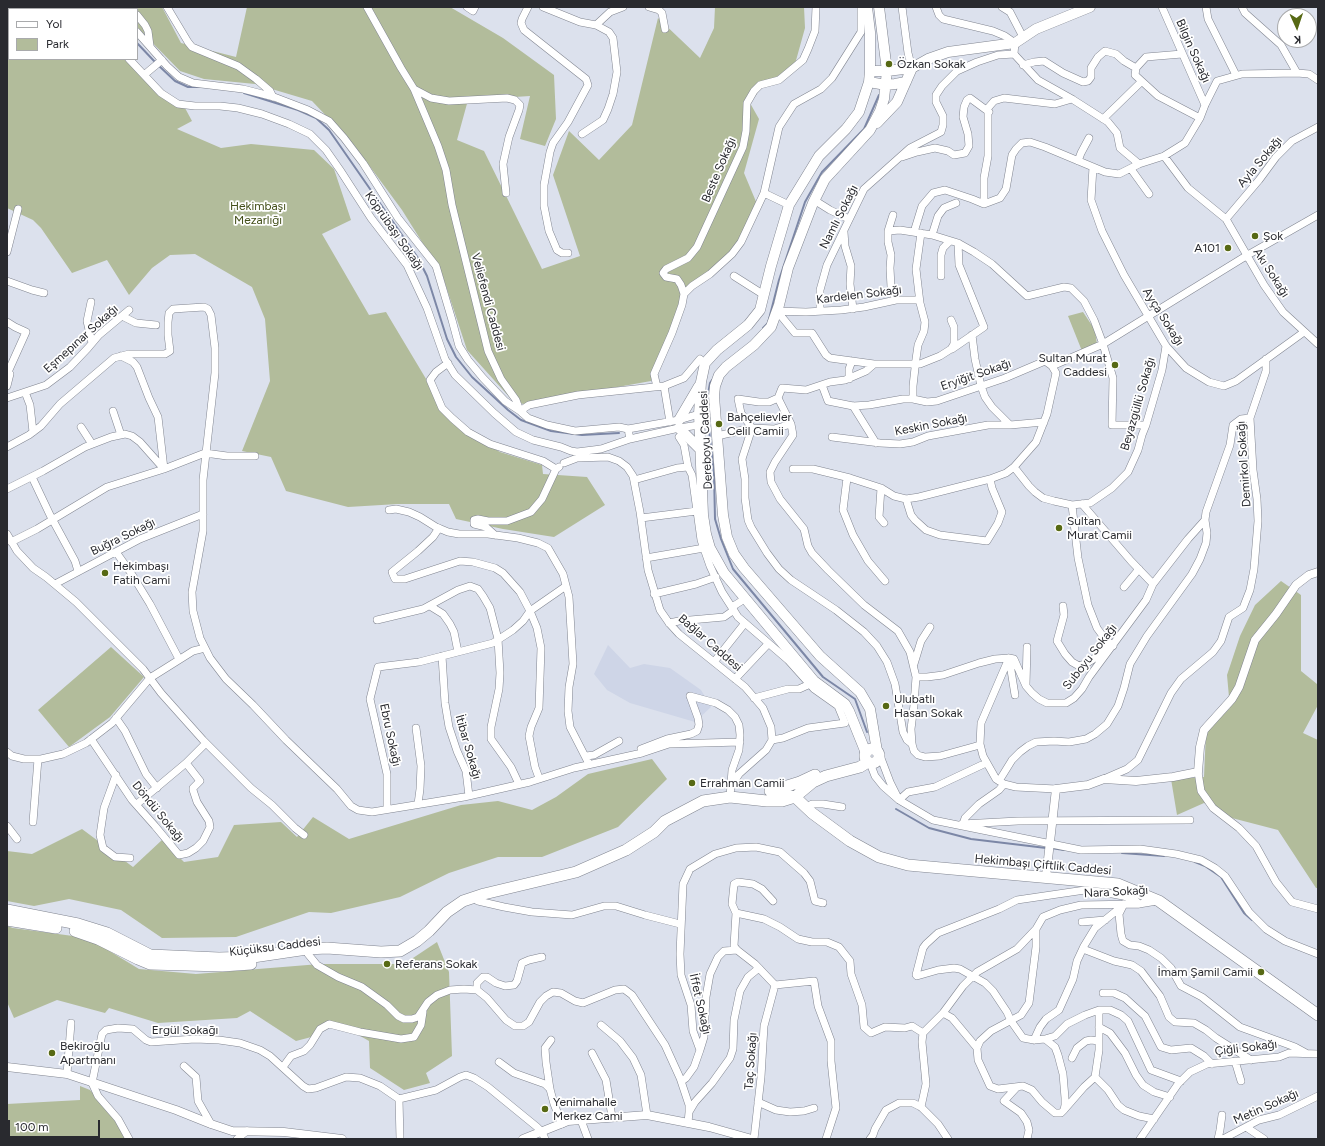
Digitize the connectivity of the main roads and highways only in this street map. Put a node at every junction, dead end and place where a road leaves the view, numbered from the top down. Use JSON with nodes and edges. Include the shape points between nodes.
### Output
{"nodes":[{"id":1,"x":864,"y":7,"type":"edge"},
{"id":2,"x":879,"y":7,"type":"edge"},
{"id":3,"x":1090,"y":7,"type":"edge"},
{"id":4,"x":912,"y":68,"type":"junction"},
{"id":5,"x":870,"y":71,"type":"junction"},
{"id":6,"x":887,"y":71,"type":"junction"},
{"id":7,"x":869,"y":82,"type":"junction"},
{"id":8,"x":906,"y":82,"type":"junction"},
{"id":9,"x":886,"y":84,"type":"junction"},
{"id":10,"x":870,"y":130,"type":"junction"},
{"id":11,"x":701,"y":382,"type":"junction"},
{"id":12,"x":699,"y":414,"type":"junction"},
{"id":13,"x":716,"y":419,"type":"junction"},
{"id":14,"x":699,"y":425,"type":"junction"},
{"id":15,"x":701,"y":450,"type":"junction"},
{"id":16,"x":878,"y":752,"type":"joint"},
{"id":17,"x":867,"y":758,"type":"junction"},
{"id":18,"x":802,"y":786,"type":"junction"},
{"id":19,"x":770,"y":791,"type":"junction"},
{"id":20,"x":732,"y":797,"type":"junction"},
{"id":21,"x":795,"y":797,"type":"junction"},
{"id":22,"x":782,"y":801,"type":"junction"},
{"id":23,"x":806,"y":808,"type":"junction"},
{"id":24,"x":681,"y":812,"type":"junction"},
{"id":25,"x":7,"y":910,"type":"edge"},
{"id":26,"x":7,"y":920,"type":"edge"},
{"id":27,"x":308,"y":951,"type":"junction"},
{"id":28,"x":1318,"y":1015,"type":"edge"}],
"edges":[{"from":1,"to":5,"type":"main road","name":"Dereboyu Caddesi","via":[[869,25]]},
{"from":2,"to":6,"type":"main road","name":"Dereboyu Caddesi"},
{"from":3,"to":4,"type":"main road","via":[[1036,29],[1015,43],[948,52]]},
{"from":4,"to":6,"type":"main road"},
{"from":4,"to":8,"type":"main road"},
{"from":5,"to":6,"type":"main road"},
{"from":5,"to":7,"type":"main road","name":"Dereboyu Caddesi"},
{"from":6,"to":9,"type":"main road","name":"Dereboyu Caddesi"},
{"from":7,"to":9,"type":"main road"},
{"from":7,"to":11,"type":"main road","name":"Dereboyu Caddesi","via":[[859,112],[846,129],[818,156],[789,206],[760,310],[748,325],[706,363]]},
{"from":8,"to":9,"type":"main road"},
{"from":8,"to":10,"type":"main road","via":[[897,102]]},
{"from":9,"to":10,"type":"main road","name":"Dereboyu Caddesi","via":[[880,111]]},
{"from":10,"to":13,"type":"main road","name":"Dereboyu Caddesi","via":[[825,179],[814,200],[788,268],[771,327],[719,375],[714,396]]},
{"from":11,"to":12,"type":"main road","name":"Dereboyu Caddesi"},
{"from":11,"to":15,"type":"main road","via":[[677,427]]},
{"from":12,"to":13,"type":"main road","via":[[708,411]]},
{"from":12,"to":14,"type":"main road"},
{"from":13,"to":14,"type":"main road","via":[[710,428],[704,429]]},
{"from":13,"to":16,"type":"main road","name":"Dereboyu Caddesi","via":[[723,515],[727,537],[734,554],[820,656],[860,692],[870,709]]},
{"from":14,"to":15,"type":"main road"},
{"from":15,"to":17,"type":"main road","via":[[703,515],[710,548],[717,562],[814,681],[845,704]]},
{"from":16,"to":17,"type":"main road","via":[[878,760],[874,763]]},
{"from":17,"to":18,"type":"main road","name":"Küçüksu Caddesi","via":[[813,775]]},
{"from":18,"to":19,"type":"main road","name":"Küçüksu Caddesi"},
{"from":18,"to":21,"type":"main road","via":[[795,791]]},
{"from":18,"to":23,"type":"main road"},
{"from":19,"to":20,"type":"main road","name":"Küçüksu Caddesi"},
{"from":19,"to":21,"type":"main road"},
{"from":20,"to":22,"type":"main road","name":"Küçüksu Caddesi"},
{"from":20,"to":24,"type":"main road","name":"Küçüksu Caddesi","via":[[703,800]]},
{"from":21,"to":22,"type":"main road","name":"Küçüksu Caddesi"},
{"from":21,"to":23,"type":"main road","name":"Hekimbaşı Çiftlik Caddesi"},
{"from":22,"to":23,"type":"main road"},
{"from":23,"to":28,"type":"main road","name":"Hekimbaşı Çiftlik Caddesi","via":[[850,841],[879,856],[908,865],[1118,884],[1159,901]]},
{"from":24,"to":27,"type":"main road","name":"Küçüksu Caddesi","via":[[626,850],[576,872],[463,901],[447,912],[417,941],[400,950],[380,952],[327,948]]},
{"from":24,"to":27,"type":"main road","name":"Küçüksu Caddesi","via":[[653,837],[627,855],[576,877],[470,904],[453,916],[422,946],[403,955],[384,958]]},
{"from":25,"to":27,"type":"main road","name":"Küçüksu Caddesi","via":[[93,928],[150,955],[219,958]]},
{"from":26,"to":27,"type":"main road","name":"Küçüksu Caddesi","via":[[77,931],[150,964],[254,964]]}]}
